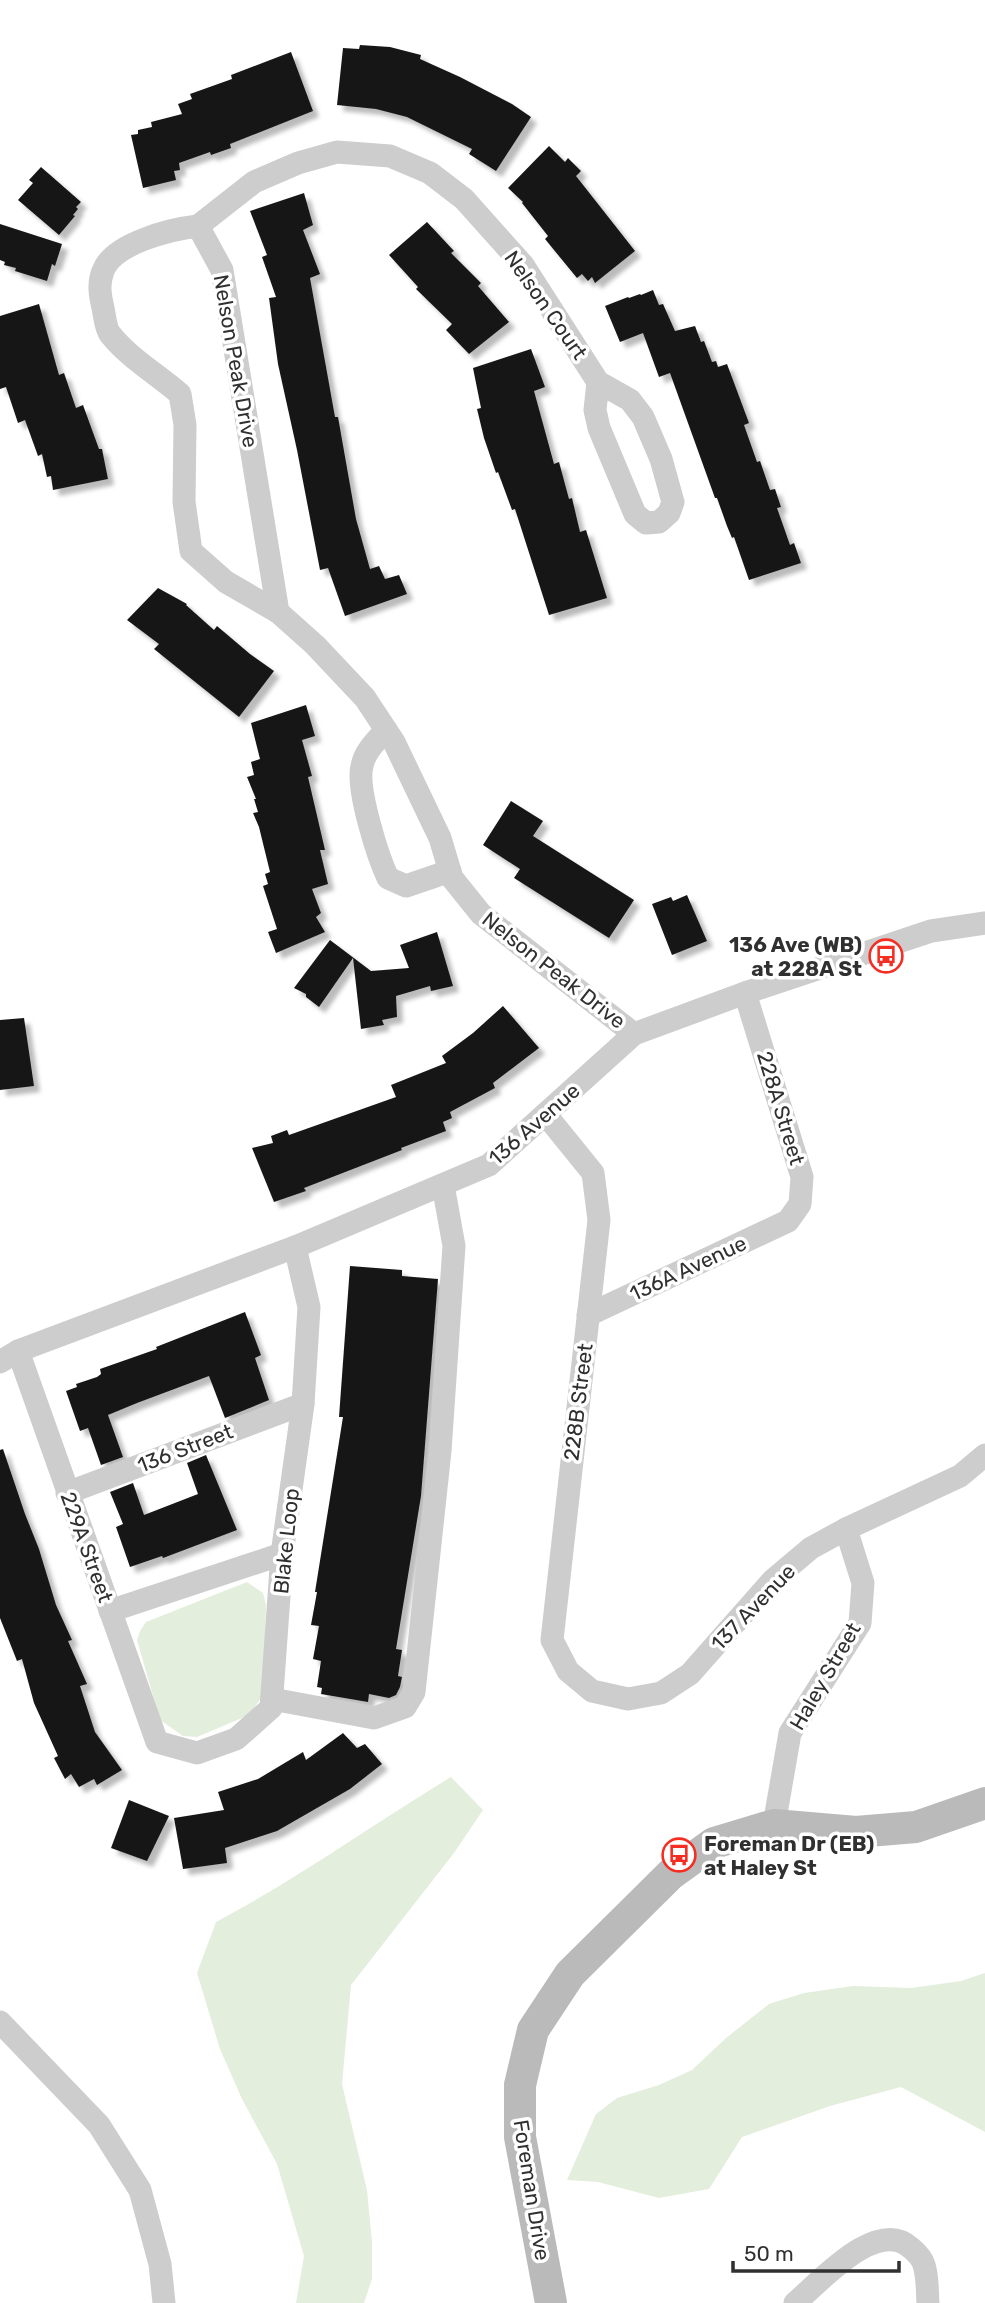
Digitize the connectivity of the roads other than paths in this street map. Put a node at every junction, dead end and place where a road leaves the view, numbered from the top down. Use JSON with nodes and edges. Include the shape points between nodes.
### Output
{"nodes":[{"id":1,"x":198,"y":226,"type":"junction"},
{"id":2,"x":598,"y":382,"type":"junction"},
{"id":3,"x":278,"y":612,"type":"junction"},
{"id":4,"x":386,"y":730,"type":"junction"},
{"id":5,"x":450,"y":871,"type":"junction"},
{"id":6,"x":985,"y":923,"type":"edge"},
{"id":7,"x":745,"y":993,"type":"junction"},
{"id":8,"x":634,"y":1034,"type":"junction"},
{"id":9,"x":546,"y":1115,"type":"junction"},
{"id":10,"x":443,"y":1185,"type":"junction"},
{"id":11,"x":788,"y":1221,"type":"joint"},
{"id":12,"x":295,"y":1247,"type":"junction"},
{"id":13,"x":588,"y":1315,"type":"junction"},
{"id":14,"x":9,"y":1356,"type":"edge"},
{"id":15,"x":303,"y":1404,"type":"junction"},
{"id":16,"x":985,"y":1455,"type":"edge"},
{"id":17,"x":67,"y":1493,"type":"junction"},
{"id":18,"x":846,"y":1528,"type":"junction"},
{"id":19,"x":282,"y":1554,"type":"junction"},
{"id":20,"x":110,"y":1611,"type":"junction"},
{"id":21,"x":592,"y":1691,"type":"joint"},
{"id":22,"x":272,"y":1699,"type":"junction"},
{"id":23,"x":985,"y":1803,"type":"edge"},
{"id":24,"x":774,"y":1825,"type":"junction"},
{"id":25,"x":0,"y":2022,"type":"edge"},
{"id":26,"x":164,"y":2303,"type":"edge"},
{"id":27,"x":551,"y":2303,"type":"edge"},
{"id":28,"x":795,"y":2303,"type":"edge"},
{"id":29,"x":928,"y":2303,"type":"edge"}],
"edges":[{"from":1,"to":2,"type":"street","name":"Nelson Court","via":[[254,183],[299,163],[337,152],[390,156],[430,173],[464,198],[523,265]]},
{"from":1,"to":3,"type":"street","name":"Nelson Peak Drive","via":[[222,270]]},
{"from":1,"to":3,"type":"street","name":"Nelson Peak Drive","via":[[150,236],[116,254],[103,268],[99,290],[108,331],[180,394],[185,425],[184,502],[191,551],[226,582]]},
{"from":2,"to":2,"type":"street","name":"Nelson Court","via":[[630,400],[643,417],[673,502],[659,522],[646,523],[635,514],[599,428],[595,410]]},
{"from":3,"to":4,"type":"street","name":"Nelson Peak Drive","via":[[365,698]]},
{"from":4,"to":5,"type":"street","name":"Nelson Peak Drive","via":[[440,838]]},
{"from":4,"to":5,"type":"street","via":[[367,751],[361,769],[362,790],[385,872],[406,886]]},
{"from":5,"to":8,"type":"street","name":"Nelson Peak Drive","via":[[481,914]]},
{"from":6,"to":7,"type":"street","name":"136 Avenue","via":[[931,931]]},
{"from":7,"to":8,"type":"street","name":"136 Avenue"},
{"from":7,"to":11,"type":"street","name":"228A Street","via":[[802,1177],[800,1204]]},
{"from":8,"to":9,"type":"street","name":"136 Avenue"},
{"from":9,"to":10,"type":"street","name":"136 Avenue","via":[[489,1165]]},
{"from":9,"to":13,"type":"street","name":"228B Street","via":[[593,1173],[599,1220]]},
{"from":10,"to":12,"type":"street","name":"136 Avenue"},
{"from":10,"to":22,"type":"street","via":[[454,1246],[440,1451],[414,1692],[405,1707],[374,1718]]},
{"from":11,"to":13,"type":"street","name":"136A Avenue"},
{"from":12,"to":14,"type":"street","name":"136 Avenue"},
{"from":12,"to":15,"type":"street","name":"Blake Loop","via":[[309,1307]]},
{"from":13,"to":21,"type":"street","name":"228B Street","via":[[552,1640],[568,1671]]},
{"from":14,"to":17,"type":"street","name":"229A Street"},
{"from":15,"to":17,"type":"street","name":"136 Street"},
{"from":15,"to":19,"type":"street","name":"Blake Loop"},
{"from":16,"to":18,"type":"street","name":"137 Avenue","via":[[960,1476]]},
{"from":17,"to":20,"type":"street","name":"229A Street"},
{"from":18,"to":21,"type":"street","name":"137 Avenue","via":[[811,1548],[773,1580],[690,1674],[661,1693],[628,1699]]},
{"from":18,"to":24,"type":"street","name":"Haley Street","via":[[863,1583],[860,1623],[790,1733]]},
{"from":19,"to":20,"type":"street"},
{"from":19,"to":22,"type":"street","name":"Blake Loop"},
{"from":20,"to":22,"type":"street","name":"229A Street","via":[[157,1742],[197,1753],[236,1739],[271,1708]]},
{"from":23,"to":24,"type":"street","name":"Foreman Drive","via":[[916,1827],[856,1832]]},
{"from":24,"to":27,"type":"street","name":"Foreman Drive","via":[[714,1843],[671,1874],[570,1974],[533,2030],[520,2085],[520,2137]]},
{"from":25,"to":26,"type":"street","via":[[99,2124],[140,2190],[160,2264]]},
{"from":28,"to":29,"type":"street","via":[[857,2251],[883,2239],[896,2239],[917,2253],[924,2264]]}]}
